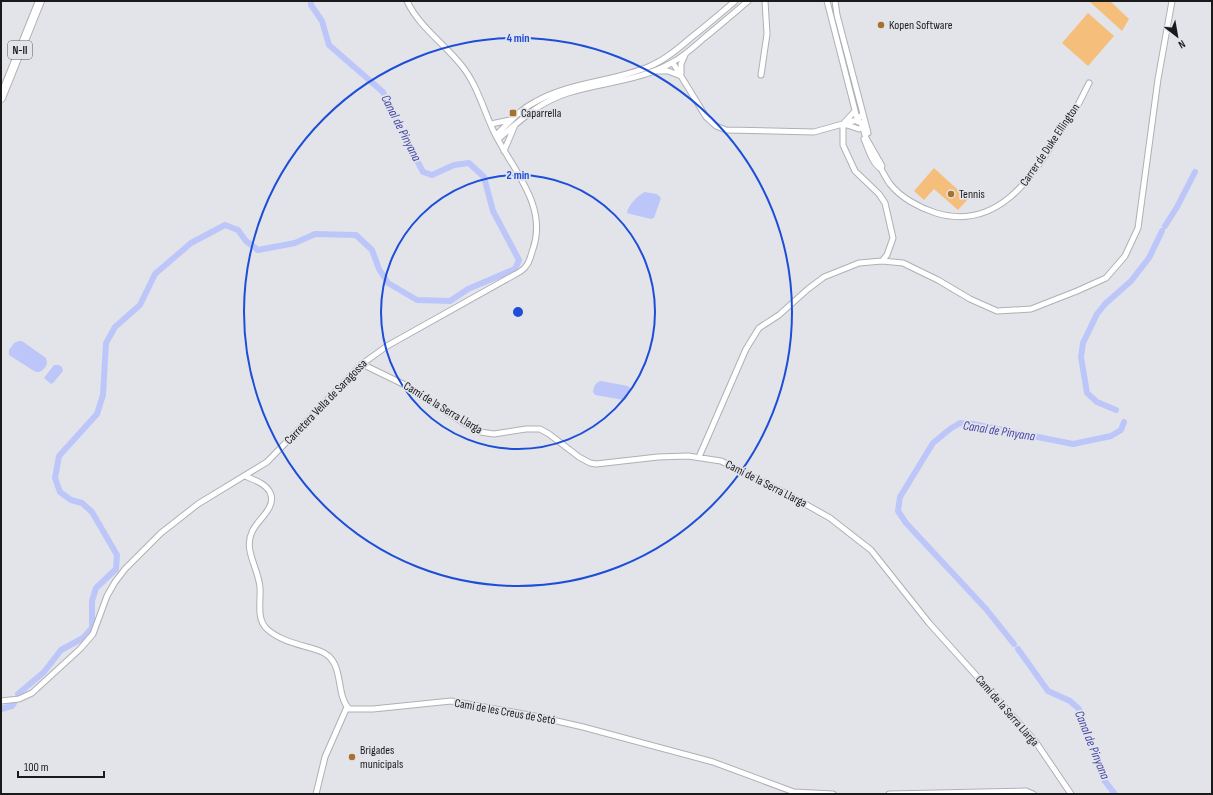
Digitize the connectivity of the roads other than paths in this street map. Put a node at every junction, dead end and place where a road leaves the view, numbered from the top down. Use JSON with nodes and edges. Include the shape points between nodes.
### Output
{"nodes":[{"id":1,"x":40,"y":1,"type":"edge"},
{"id":2,"x":407,"y":1,"type":"edge"},
{"id":3,"x":735,"y":1,"type":"edge"},
{"id":4,"x":748,"y":1,"type":"edge"},
{"id":5,"x":765,"y":1,"type":"edge"},
{"id":6,"x":827,"y":1,"type":"edge"},
{"id":7,"x":835,"y":1,"type":"edge"},
{"id":8,"x":1172,"y":1,"type":"edge"},
{"id":9,"x":682,"y":46,"type":"junction"},
{"id":10,"x":687,"y":53,"type":"junction"},
{"id":11,"x":656,"y":63,"type":"junction"},
{"id":12,"x":673,"y":63,"type":"junction"},
{"id":13,"x":652,"y":72,"type":"junction"},
{"id":14,"x":761,"y":75,"type":"dead end"},
{"id":15,"x":682,"y":77,"type":"junction"},
{"id":16,"x":1089,"y":83,"type":"dead end"},
{"id":17,"x":1,"y":98,"type":"edge"},
{"id":18,"x":855,"y":111,"type":"junction"},
{"id":19,"x":863,"y":114,"type":"junction"},
{"id":20,"x":510,"y":120,"type":"junction"},
{"id":21,"x":857,"y":120,"type":"junction"},
{"id":22,"x":491,"y":124,"type":"junction"},
{"id":23,"x":516,"y":124,"type":"junction"},
{"id":24,"x":843,"y":124,"type":"junction"},
{"id":25,"x":859,"y":129,"type":"junction"},
{"id":26,"x":497,"y":137,"type":"junction"},
{"id":27,"x":872,"y":148,"type":"junction"},
{"id":28,"x":504,"y":151,"type":"junction"},
{"id":29,"x":881,"y":168,"type":"junction"},
{"id":30,"x":882,"y":261,"type":"junction"},
{"id":31,"x":362,"y":364,"type":"junction"},
{"id":32,"x":699,"y":457,"type":"junction"},
{"id":33,"x":245,"y":476,"type":"junction"},
{"id":34,"x":1,"y":701,"type":"edge"},
{"id":35,"x":347,"y":707,"type":"junction"},
{"id":36,"x":316,"y":794,"type":"edge"},
{"id":37,"x":833,"y":794,"type":"edge"},
{"id":38,"x":889,"y":794,"type":"edge"},
{"id":39,"x":1033,"y":794,"type":"edge"},
{"id":40,"x":1071,"y":794,"type":"edge"}],
"edges":[{"from":1,"to":17,"type":"main road","number":"N-II"},
{"from":2,"to":22,"type":"street","name":"Carretera Vella de Saragossa","via":[[423,24],[463,66],[476,88]]},
{"from":3,"to":9,"type":"street"},
{"from":4,"to":10,"type":"street"},
{"from":5,"to":14,"type":"street","via":[[767,34]]},
{"from":6,"to":18,"type":"street","name":"Carrer de Duke Ellington"},
{"from":7,"to":19,"type":"street","name":"Carrer de Duke Ellington"},
{"from":8,"to":30,"type":"street","via":[[1158,79],[1138,228],[1125,256],[1106,278],[1031,309],[997,311],[903,264]]},
{"from":9,"to":11,"type":"street","via":[[669,57]]},
{"from":9,"to":12,"type":"street"},
{"from":10,"to":12,"type":"street"},
{"from":10,"to":15,"type":"street","via":[[681,64]]},
{"from":11,"to":12,"type":"street"},
{"from":11,"to":20,"type":"street","via":[[620,76],[547,95],[533,102]]},
{"from":12,"to":13,"type":"street"},
{"from":12,"to":15,"type":"street"},
{"from":13,"to":15,"type":"street","via":[[668,71]]},
{"from":13,"to":23,"type":"street","via":[[568,93],[543,104]]},
{"from":15,"to":24,"type":"street","via":[[706,117],[716,126],[726,130],[814,132]]},
{"from":16,"to":29,"type":"street","name":"Carrer de Duke Ellington","via":[[1050,149],[1020,189],[1004,202],[985,212],[968,216],[947,216],[926,210],[898,193]]},
{"from":18,"to":21,"type":"street","name":"Carrer de Duke Ellington"},
{"from":18,"to":24,"type":"street"},
{"from":19,"to":21,"type":"street"},
{"from":19,"to":27,"type":"street","name":"Carrer de Duke Ellington"},
{"from":20,"to":22,"type":"street"},
{"from":20,"to":26,"type":"street"},
{"from":21,"to":24,"type":"street"},
{"from":21,"to":25,"type":"street","name":"Carrer de Duke Ellington"},
{"from":21,"to":27,"type":"street","name":"Carrer de Duke Ellington","via":[[861,122]]},
{"from":22,"to":26,"type":"street","name":"Carretera Vella de Saragossa"},
{"from":23,"to":26,"type":"street"},
{"from":23,"to":28,"type":"street"},
{"from":24,"to":25,"type":"street"},
{"from":24,"to":30,"type":"street","via":[[844,145],[855,172],[885,203],[893,238],[888,255]]},
{"from":25,"to":29,"type":"street","name":"Carrer de Duke Ellington","via":[[872,157]]},
{"from":26,"to":28,"type":"street","name":"Carretera Vella de Saragossa"},
{"from":27,"to":29,"type":"street","name":"Carrer de Duke Ellington"},
{"from":28,"to":31,"type":"street","name":"Carretera Vella de Saragossa","via":[[530,195],[534,210],[537,228],[526,266],[387,346]]},
{"from":30,"to":32,"type":"street","via":[[859,263],[824,277],[780,315],[759,328],[746,349]]},
{"from":31,"to":32,"type":"street","name":"Camí de la Serra Llarga","via":[[403,384],[480,432],[494,434],[540,429],[590,463],[658,457]]},
{"from":31,"to":33,"type":"street","name":"Carretera Vella de Saragossa","via":[[267,462]]},
{"from":32,"to":40,"type":"street","name":"Camí de la Serra Llarga","via":[[721,461],[791,496],[830,518],[871,550],[929,623],[1035,741]]},
{"from":33,"to":34,"type":"street","name":"Carretera Vella de Saragossa","via":[[186,513],[124,569],[109,592],[89,640],[43,684],[19,699]]},
{"from":33,"to":35,"type":"street","via":[[265,486],[272,501],[252,532],[249,544],[260,588],[262,621],[277,636],[331,657]]},
{"from":35,"to":36,"type":"street","via":[[325,757]]},
{"from":35,"to":37,"type":"street","name":"Camí de les Creus de Setó","via":[[373,709],[451,701],[535,716],[713,762],[794,792]]},
{"from":38,"to":39,"type":"street","via":[[1026,791]]}]}
